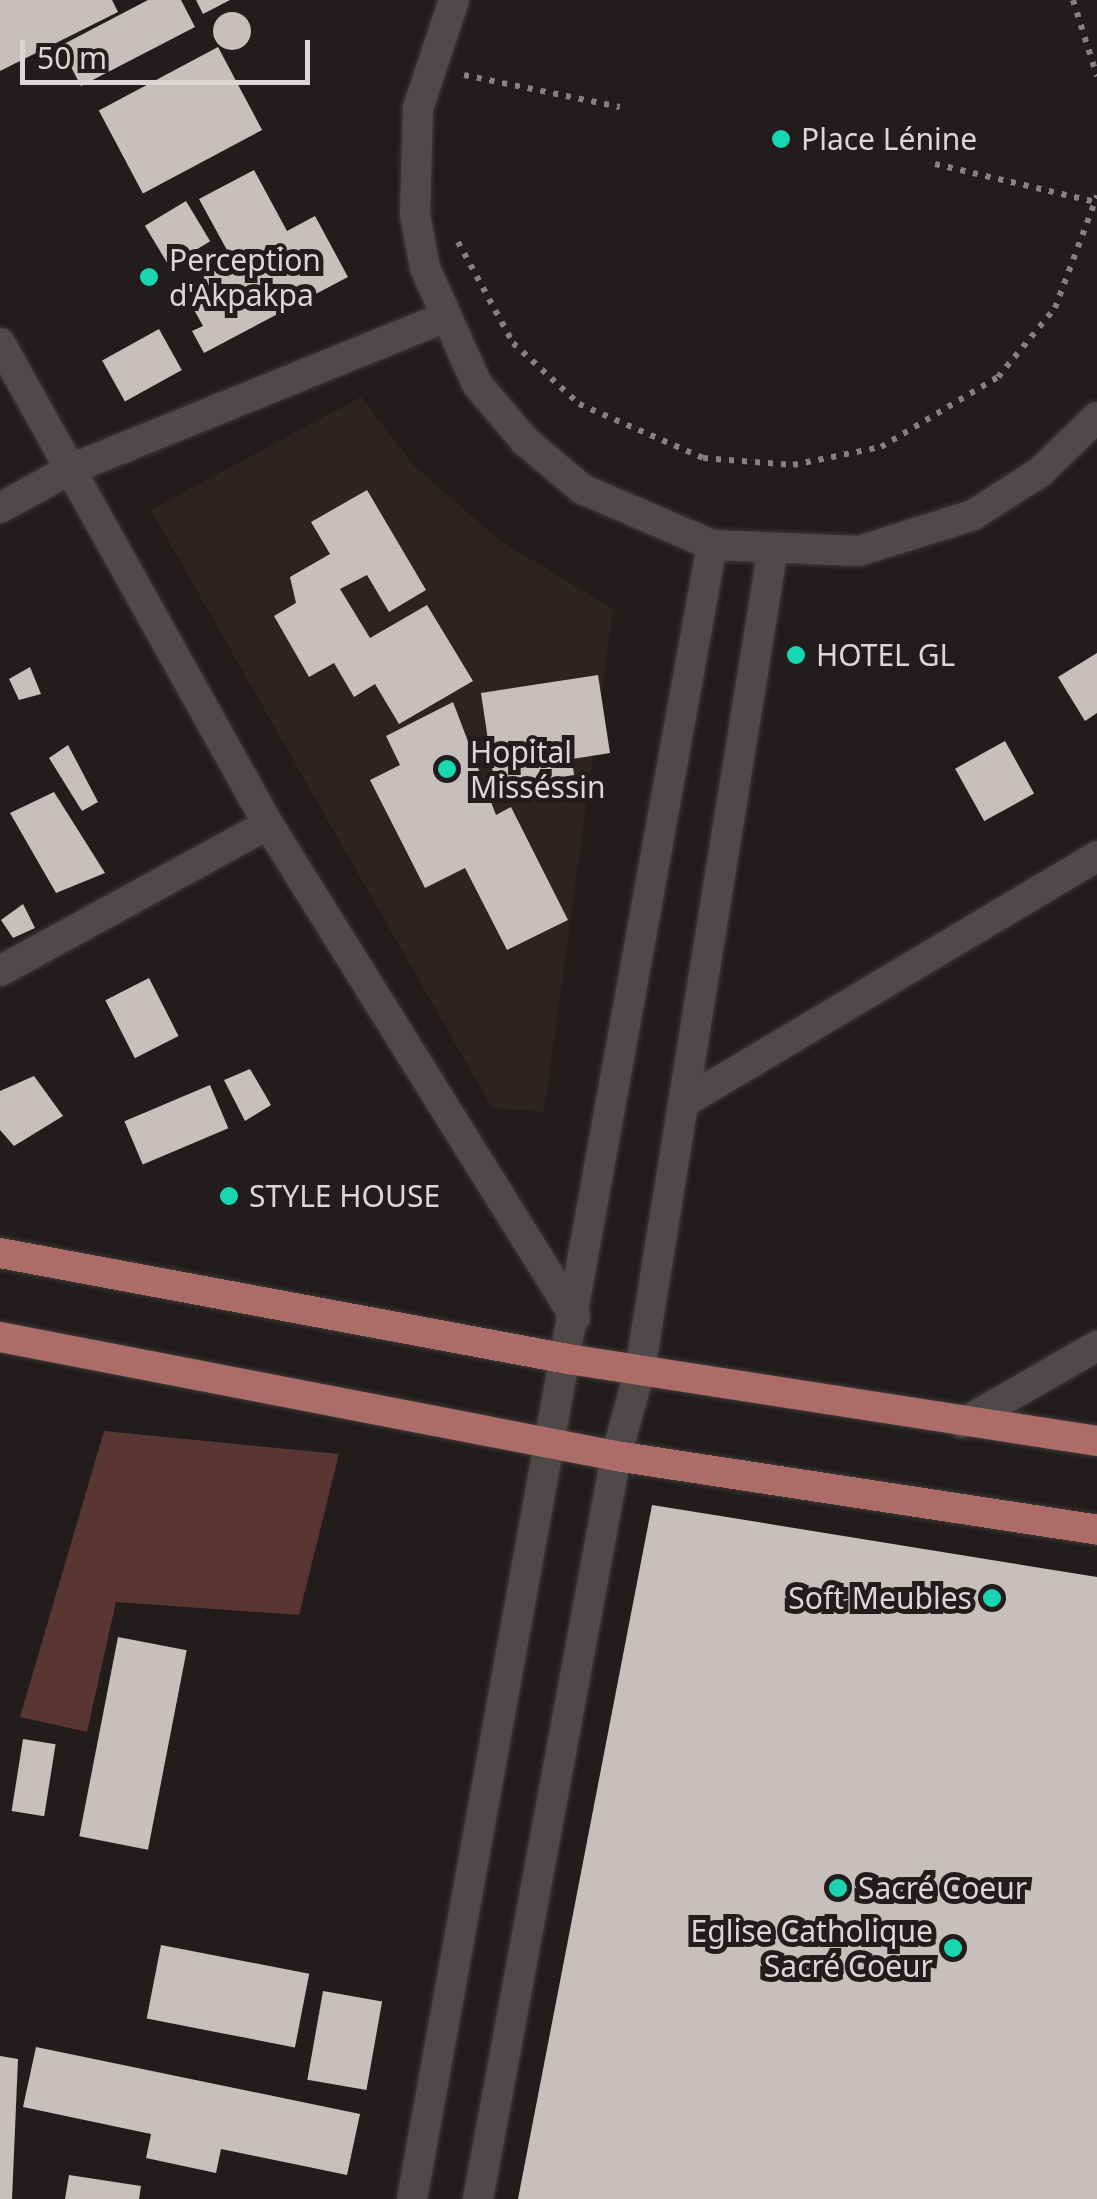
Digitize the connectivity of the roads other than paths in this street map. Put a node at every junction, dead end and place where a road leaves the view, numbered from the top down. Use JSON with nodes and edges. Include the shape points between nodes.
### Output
{"nodes":[{"id":1,"x":447,"y":2,"type":"edge"},
{"id":2,"x":442,"y":318,"type":"junction"},
{"id":3,"x":0,"y":343,"type":"edge"},
{"id":4,"x":1097,"y":417,"type":"edge"},
{"id":5,"x":71,"y":470,"type":"junction"},
{"id":6,"x":0,"y":508,"type":"edge"},
{"id":7,"x":712,"y":545,"type":"junction"},
{"id":8,"x":772,"y":554,"type":"junction"},
{"id":9,"x":268,"y":824,"type":"junction"},
{"id":10,"x":1097,"y":856,"type":"edge"},
{"id":11,"x":0,"y":971,"type":"edge"},
{"id":12,"x":683,"y":1103,"type":"junction"},
{"id":13,"x":0,"y":1253,"type":"edge"},
{"id":14,"x":575,"y":1317,"type":"junction"},
{"id":15,"x":1,"y":1344,"type":"edge"},
{"id":16,"x":1097,"y":1346,"type":"edge"},
{"id":17,"x":568,"y":1359,"type":"junction"},
{"id":18,"x":640,"y":1370,"type":"junction"},
{"id":19,"x":963,"y":1423,"type":"junction"},
{"id":20,"x":1097,"y":1442,"type":"edge"},
{"id":21,"x":549,"y":1444,"type":"junction"},
{"id":22,"x":616,"y":1456,"type":"junction"},
{"id":23,"x":1097,"y":1530,"type":"edge"},
{"id":24,"x":412,"y":2199,"type":"edge"},
{"id":25,"x":478,"y":2199,"type":"edge"}],
"edges":[{"from":1,"to":2,"type":"main road","via":[[426,73],[412,162],[415,215]]},
{"from":2,"to":5,"type":"main road"},
{"from":2,"to":7,"type":"main road","via":[[477,384],[552,466],[631,516]]},
{"from":3,"to":5,"type":"main road"},
{"from":4,"to":8,"type":"main road","via":[[1030,480],[936,531],[859,552]]},
{"from":5,"to":6,"type":"main road"},
{"from":5,"to":9,"type":"main road"},
{"from":7,"to":8,"type":"main road"},
{"from":7,"to":14,"type":"main road"},
{"from":8,"to":12,"type":"main road"},
{"from":9,"to":11,"type":"main road"},
{"from":9,"to":14,"type":"main road"},
{"from":10,"to":12,"type":"main road"},
{"from":12,"to":18,"type":"main road"},
{"from":13,"to":17,"type":"main road"},
{"from":14,"to":17,"type":"main road"},
{"from":15,"to":21,"type":"main road"},
{"from":16,"to":19,"type":"main road"},
{"from":17,"to":18,"type":"main road"},
{"from":17,"to":21,"type":"main road"},
{"from":18,"to":19,"type":"main road"},
{"from":18,"to":22,"type":"main road"},
{"from":19,"to":20,"type":"main road"},
{"from":21,"to":22,"type":"main road"},
{"from":21,"to":24,"type":"main road"},
{"from":22,"to":23,"type":"main road"},
{"from":22,"to":25,"type":"main road"}]}
